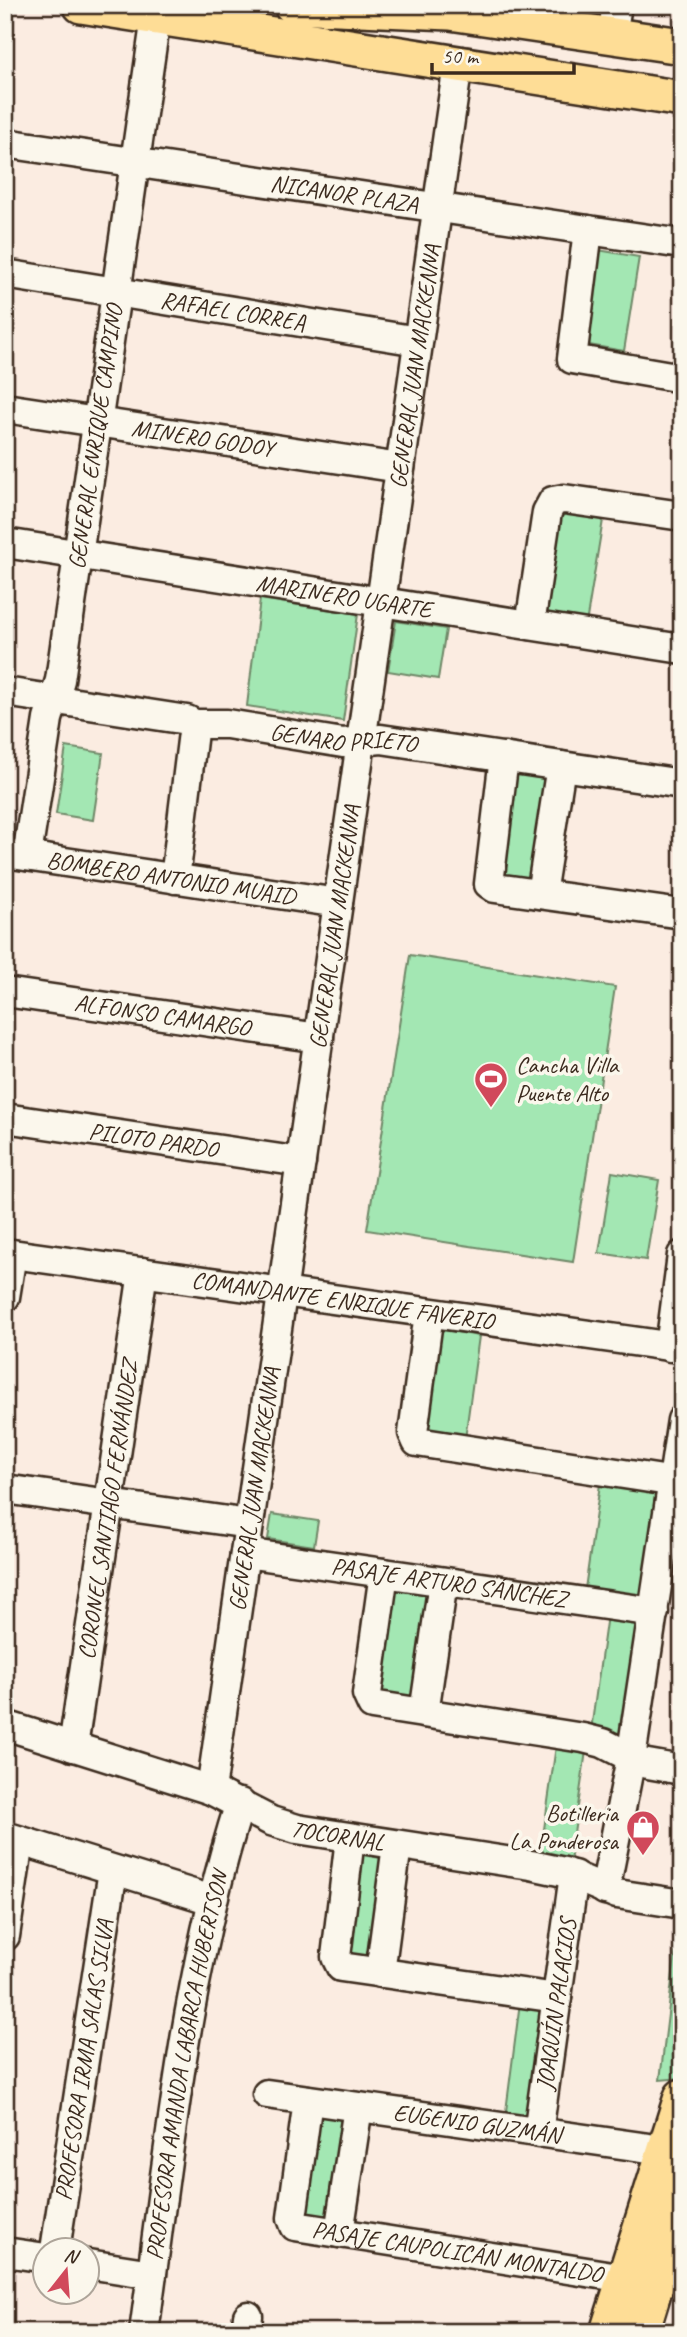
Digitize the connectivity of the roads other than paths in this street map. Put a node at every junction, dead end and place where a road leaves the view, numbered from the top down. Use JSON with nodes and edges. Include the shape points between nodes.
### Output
{"nodes":[{"id":1,"x":81,"y":5,"type":"edge"},
{"id":2,"x":292,"y":5,"type":"edge"},
{"id":3,"x":353,"y":6,"type":"edge"},
{"id":4,"x":487,"y":11,"type":"edge"},
{"id":5,"x":156,"y":17,"type":"junction"},
{"id":6,"x":614,"y":20,"type":"edge"},
{"id":7,"x":561,"y":28,"type":"junction"},
{"id":8,"x":682,"y":46,"type":"edge"},
{"id":9,"x":458,"y":64,"type":"junction"},
{"id":10,"x":538,"y":77,"type":"junction"},
{"id":11,"x":682,"y":99,"type":"edge"},
{"id":12,"x":5,"y":143,"type":"edge"},
{"id":13,"x":135,"y":163,"type":"junction"},
{"id":14,"x":437,"y":209,"type":"junction"},
{"id":15,"x":588,"y":230,"type":"junction"},
{"id":16,"x":682,"y":244,"type":"edge"},
{"id":17,"x":5,"y":274,"type":"edge"},
{"id":18,"x":116,"y":292,"type":"junction"},
{"id":19,"x":418,"y":341,"type":"junction"},
{"id":20,"x":682,"y":378,"type":"edge"},
{"id":21,"x":5,"y":408,"type":"edge"},
{"id":22,"x":97,"y":422,"type":"junction"},
{"id":23,"x":400,"y":468,"type":"junction"},
{"id":24,"x":682,"y":516,"type":"edge"},
{"id":25,"x":5,"y":543,"type":"edge"},
{"id":26,"x":78,"y":554,"type":"junction"},
{"id":27,"x":381,"y":601,"type":"junction"},
{"id":28,"x":530,"y":625,"type":"junction"},
{"id":29,"x":682,"y":649,"type":"edge"},
{"id":30,"x":5,"y":692,"type":"edge"},
{"id":31,"x":54,"y":699,"type":"junction"},
{"id":32,"x":194,"y":724,"type":"junction"},
{"id":33,"x":361,"y":741,"type":"junction"},
{"id":34,"x":504,"y":757,"type":"junction"},
{"id":35,"x":561,"y":766,"type":"junction"},
{"id":36,"x":682,"y":784,"type":"edge"},
{"id":37,"x":16,"y":855,"type":"edge"},
{"id":38,"x":175,"y":878,"type":"junction"},
{"id":39,"x":541,"y":894,"type":"junction"},
{"id":40,"x":338,"y":903,"type":"junction"},
{"id":41,"x":682,"y":914,"type":"edge"},
{"id":42,"x":5,"y":992,"type":"edge"},
{"id":43,"x":318,"y":1038,"type":"junction"},
{"id":44,"x":5,"y":1118,"type":"edge"},
{"id":45,"x":301,"y":1162,"type":"junction"},
{"id":46,"x":8,"y":1254,"type":"edge"},
{"id":47,"x":682,"y":1255,"type":"edge"},
{"id":48,"x":143,"y":1272,"type":"junction"},
{"id":49,"x":282,"y":1292,"type":"junction"},
{"id":50,"x":5,"y":1297,"type":"edge"},
{"id":51,"x":429,"y":1313,"type":"junction"},
{"id":52,"x":676,"y":1348,"type":"edge"},
{"id":53,"x":682,"y":1420,"type":"edge"},
{"id":54,"x":677,"y":1482,"type":"edge"},
{"id":55,"x":5,"y":1489,"type":"edge"},
{"id":56,"x":109,"y":1504,"type":"junction"},
{"id":57,"x":249,"y":1524,"type":"junction"},
{"id":58,"x":245,"y":1553,"type":"junction"},
{"id":59,"x":384,"y":1573,"type":"junction"},
{"id":60,"x":443,"y":1581,"type":"junction"},
{"id":61,"x":654,"y":1612,"type":"junction"},
{"id":62,"x":425,"y":1713,"type":"junction"},
{"id":63,"x":5,"y":1725,"type":"edge"},
{"id":64,"x":73,"y":1746,"type":"junction"},
{"id":65,"x":631,"y":1758,"type":"junction"},
{"id":66,"x":682,"y":1770,"type":"edge"},
{"id":67,"x":211,"y":1790,"type":"junction"},
{"id":68,"x":240,"y":1803,"type":"junction"},
{"id":69,"x":12,"y":1838,"type":"edge"},
{"id":70,"x":350,"y":1838,"type":"junction"},
{"id":71,"x":397,"y":1845,"type":"junction"},
{"id":72,"x":113,"y":1870,"type":"junction"},
{"id":73,"x":574,"y":1875,"type":"junction"},
{"id":74,"x":606,"y":1890,"type":"junction"},
{"id":75,"x":212,"y":1900,"type":"junction"},
{"id":76,"x":682,"y":1904,"type":"edge"},
{"id":77,"x":5,"y":1936,"type":"edge"},
{"id":78,"x":380,"y":1973,"type":"junction"},
{"id":79,"x":557,"y":1997,"type":"junction"},
{"id":80,"x":267,"y":2094,"type":"dead end"},
{"id":81,"x":682,"y":2097,"type":"edge"},
{"id":82,"x":308,"y":2100,"type":"junction"},
{"id":83,"x":358,"y":2107,"type":"junction"},
{"id":84,"x":538,"y":2133,"type":"junction"},
{"id":85,"x":673,"y":2155,"type":"edge"},
{"id":86,"x":682,"y":2197,"type":"edge"},
{"id":87,"x":339,"y":2233,"type":"junction"},
{"id":88,"x":57,"y":2236,"type":"edge"},
{"id":89,"x":5,"y":2252,"type":"edge"},
{"id":90,"x":32,"y":2256,"type":"edge"},
{"id":91,"x":102,"y":2266,"type":"edge"},
{"id":92,"x":152,"y":2274,"type":"junction"},
{"id":93,"x":655,"y":2279,"type":"edge"},
{"id":94,"x":144,"y":2332,"type":"edge"},
{"id":95,"x":608,"y":2332,"type":"edge"},
{"id":96,"x":641,"y":2332,"type":"edge"}],
"edges":[{"from":1,"to":5,"type":"main road"},
{"from":2,"to":3,"type":"main road"},
{"from":3,"to":4,"type":"main road"},
{"from":4,"to":7,"type":"main road"},
{"from":5,"to":9,"type":"main road"},
{"from":5,"to":13,"type":"street","name":"GENERAL ENRIQUE CAMPINO"},
{"from":6,"to":7,"type":"main road"},
{"from":6,"to":8,"type":"main road"},
{"from":7,"to":10,"type":"main road","via":[[566,45],[563,57]]},
{"from":9,"to":10,"type":"main road"},
{"from":9,"to":14,"type":"street","name":"GENERAL JUAN MACKENNA"},
{"from":10,"to":11,"type":"main road"},
{"from":12,"to":13,"type":"street","name":"NICANOR PLAZA"},
{"from":13,"to":14,"type":"street","name":"NICANOR PLAZA"},
{"from":13,"to":18,"type":"street","name":"GENERAL ENRIQUE CAMPINO"},
{"from":14,"to":15,"type":"street","name":"NICANOR PLAZA"},
{"from":14,"to":19,"type":"street","name":"GENERAL JUAN MACKENNA"},
{"from":15,"to":16,"type":"street","name":"NICANOR PLAZA"},
{"from":15,"to":20,"type":"street","via":[[572,359]]},
{"from":17,"to":18,"type":"street","name":"RAFAEL CORREA"},
{"from":18,"to":19,"type":"street","name":"RAFAEL CORREA"},
{"from":18,"to":22,"type":"street","name":"GENERAL ENRIQUE CAMPINO"},
{"from":19,"to":23,"type":"street","name":"GENERAL JUAN MACKENNA"},
{"from":21,"to":22,"type":"street","name":"MINERO GODOY"},
{"from":22,"to":23,"type":"street","name":"MINERO GODOY"},
{"from":22,"to":26,"type":"street","name":"GENERAL ENRIQUE CAMPINO"},
{"from":23,"to":27,"type":"street","name":"GENERAL JUAN MACKENNA"},
{"from":24,"to":28,"type":"street","via":[[553,501],[547,512]]},
{"from":25,"to":26,"type":"street","name":"MARINERO UGARTE"},
{"from":26,"to":27,"type":"street","name":"MARINERO UGARTE"},
{"from":26,"to":31,"type":"street","name":"GENERAL ENRIQUE CAMPINO"},
{"from":27,"to":28,"type":"street","name":"MARINERO UGARTE"},
{"from":27,"to":33,"type":"street","name":"GENERAL JUAN MACKENNA"},
{"from":28,"to":29,"type":"street","name":"MARINERO UGARTE"},
{"from":30,"to":31,"type":"street","name":"GENARO PRIETO"},
{"from":31,"to":32,"type":"street","name":"GENARO PRIETO"},
{"from":31,"to":37,"type":"street","name":"GENERAL ENRIQUE CAMPINO"},
{"from":32,"to":33,"type":"street","name":"GENARO PRIETO","via":[[226,724],[343,743]]},
{"from":32,"to":38,"type":"street"},
{"from":33,"to":34,"type":"street","name":"GENARO PRIETO","via":[[381,739]]},
{"from":33,"to":40,"type":"street","name":"GENERAL JUAN MACKENNA"},
{"from":34,"to":35,"type":"street","name":"GENARO PRIETO"},
{"from":34,"to":39,"type":"street","via":[[489,884]]},
{"from":35,"to":36,"type":"street","name":"GENARO PRIETO"},
{"from":35,"to":39,"type":"street"},
{"from":37,"to":38,"type":"street","name":"BOMBERO ANTONIO MUAID"},
{"from":38,"to":40,"type":"street","name":"BOMBERO ANTONIO MUAID"},
{"from":39,"to":41,"type":"street"},
{"from":40,"to":43,"type":"street","name":"GENERAL JUAN MACKENNA"},
{"from":42,"to":43,"type":"street","name":"ALFONSO CAMARGO"},
{"from":43,"to":45,"type":"street","name":"GENERAL JUAN MACKENNA"},
{"from":44,"to":45,"type":"street","name":"PILOTO PARDO"},
{"from":45,"to":49,"type":"street","name":"GENERAL JUAN MACKENNA"},
{"from":46,"to":48,"type":"street","name":"COMANDANTE ENRIQUE FAVERIO"},
{"from":46,"to":50,"type":"street"},
{"from":47,"to":52,"type":"street"},
{"from":48,"to":49,"type":"street","name":"COMANDANTE ENRIQUE FAVERIO"},
{"from":48,"to":56,"type":"street","name":"CORONEL SANTIAGO FERNÁNDEZ"},
{"from":49,"to":51,"type":"street","name":"COMANDANTE ENRIQUE FAVERIO"},
{"from":49,"to":57,"type":"street","name":"GENERAL JUAN MACKENNA"},
{"from":51,"to":52,"type":"street","name":"COMANDANTE ENRIQUE FAVERIO"},
{"from":51,"to":54,"type":"street","via":[[414,1440]]},
{"from":53,"to":54,"type":"street"},
{"from":54,"to":61,"type":"street"},
{"from":55,"to":56,"type":"street"},
{"from":56,"to":57,"type":"street"},
{"from":56,"to":64,"type":"street","name":"CORONEL SANTIAGO FERNÁNDEZ"},
{"from":57,"to":58,"type":"street","name":"GENERAL JUAN MACKENNA"},
{"from":58,"to":59,"type":"street","name":"PASAJE ARTURO SÁNCHEZ"},
{"from":58,"to":67,"type":"street","name":"GENERAL JUAN MACKENNA"},
{"from":59,"to":60,"type":"street","name":"PASAJE ARTURO SÁNCHEZ"},
{"from":59,"to":62,"type":"street","via":[[369,1702]]},
{"from":60,"to":61,"type":"street","name":"PASAJE ARTURO SÁNCHEZ"},
{"from":60,"to":62,"type":"street"},
{"from":61,"to":65,"type":"street"},
{"from":62,"to":65,"type":"street","via":[[583,1738]]},
{"from":63,"to":64,"type":"street","name":"TOCORNAL"},
{"from":64,"to":67,"type":"street","name":"TOCORNAL"},
{"from":65,"to":66,"type":"street"},
{"from":65,"to":74,"type":"street"},
{"from":67,"to":68,"type":"street","name":"TOCORNAL"},
{"from":68,"to":70,"type":"street","name":"TOCORNAL","via":[[284,1826]]},
{"from":68,"to":75,"type":"street","name":"PROFESORA AMANDA LABARCA HUBERTSON"},
{"from":69,"to":72,"type":"street"},
{"from":69,"to":77,"type":"street"},
{"from":70,"to":71,"type":"street","name":"TOCORNAL"},
{"from":70,"to":78,"type":"street","via":[[336,1957],[338,1965]]},
{"from":71,"to":73,"type":"street","name":"TOCORNAL"},
{"from":71,"to":78,"type":"street"},
{"from":72,"to":75,"type":"street"},
{"from":72,"to":88,"type":"street","name":"PROFESORA IRMA SALAS SILVA"},
{"from":73,"to":74,"type":"street","name":"TOCORNAL"},
{"from":73,"to":79,"type":"street","name":"JOAQUÍN PALACIOS"},
{"from":74,"to":76,"type":"street","name":"TOCORNAL"},
{"from":75,"to":92,"type":"street","name":"PROFESORA AMANDA LABARCA HUBERTSON","via":[[186,2039]]},
{"from":78,"to":79,"type":"street"},
{"from":79,"to":84,"type":"street","name":"JOAQUÍN PALACIOS"},
{"from":80,"to":82,"type":"street","name":"EUGENIO GUZMÁN"},
{"from":81,"to":85,"type":"main road"},
{"from":82,"to":83,"type":"street","name":"EUGENIO GUZMÁN"},
{"from":82,"to":87,"type":"street","name":"PASAJE CAUPOLICÁN MONTALDO","via":[[293,2224]]},
{"from":83,"to":84,"type":"street","name":"EUGENIO GUZMÁN"},
{"from":83,"to":87,"type":"street"},
{"from":84,"to":85,"type":"street","name":"EUGENIO GUZMÁN"},
{"from":85,"to":93,"type":"main road"},
{"from":86,"to":93,"type":"main road"},
{"from":87,"to":93,"type":"street","name":"PASAJE CAUPOLICÁN MONTALDO"},
{"from":89,"to":90,"type":"street"},
{"from":91,"to":92,"type":"street"},
{"from":92,"to":94,"type":"street","name":"PROFESORA AMANDA LABARCA HUBERTSON"},
{"from":93,"to":95,"type":"main road"},
{"from":93,"to":96,"type":"main road"}]}
